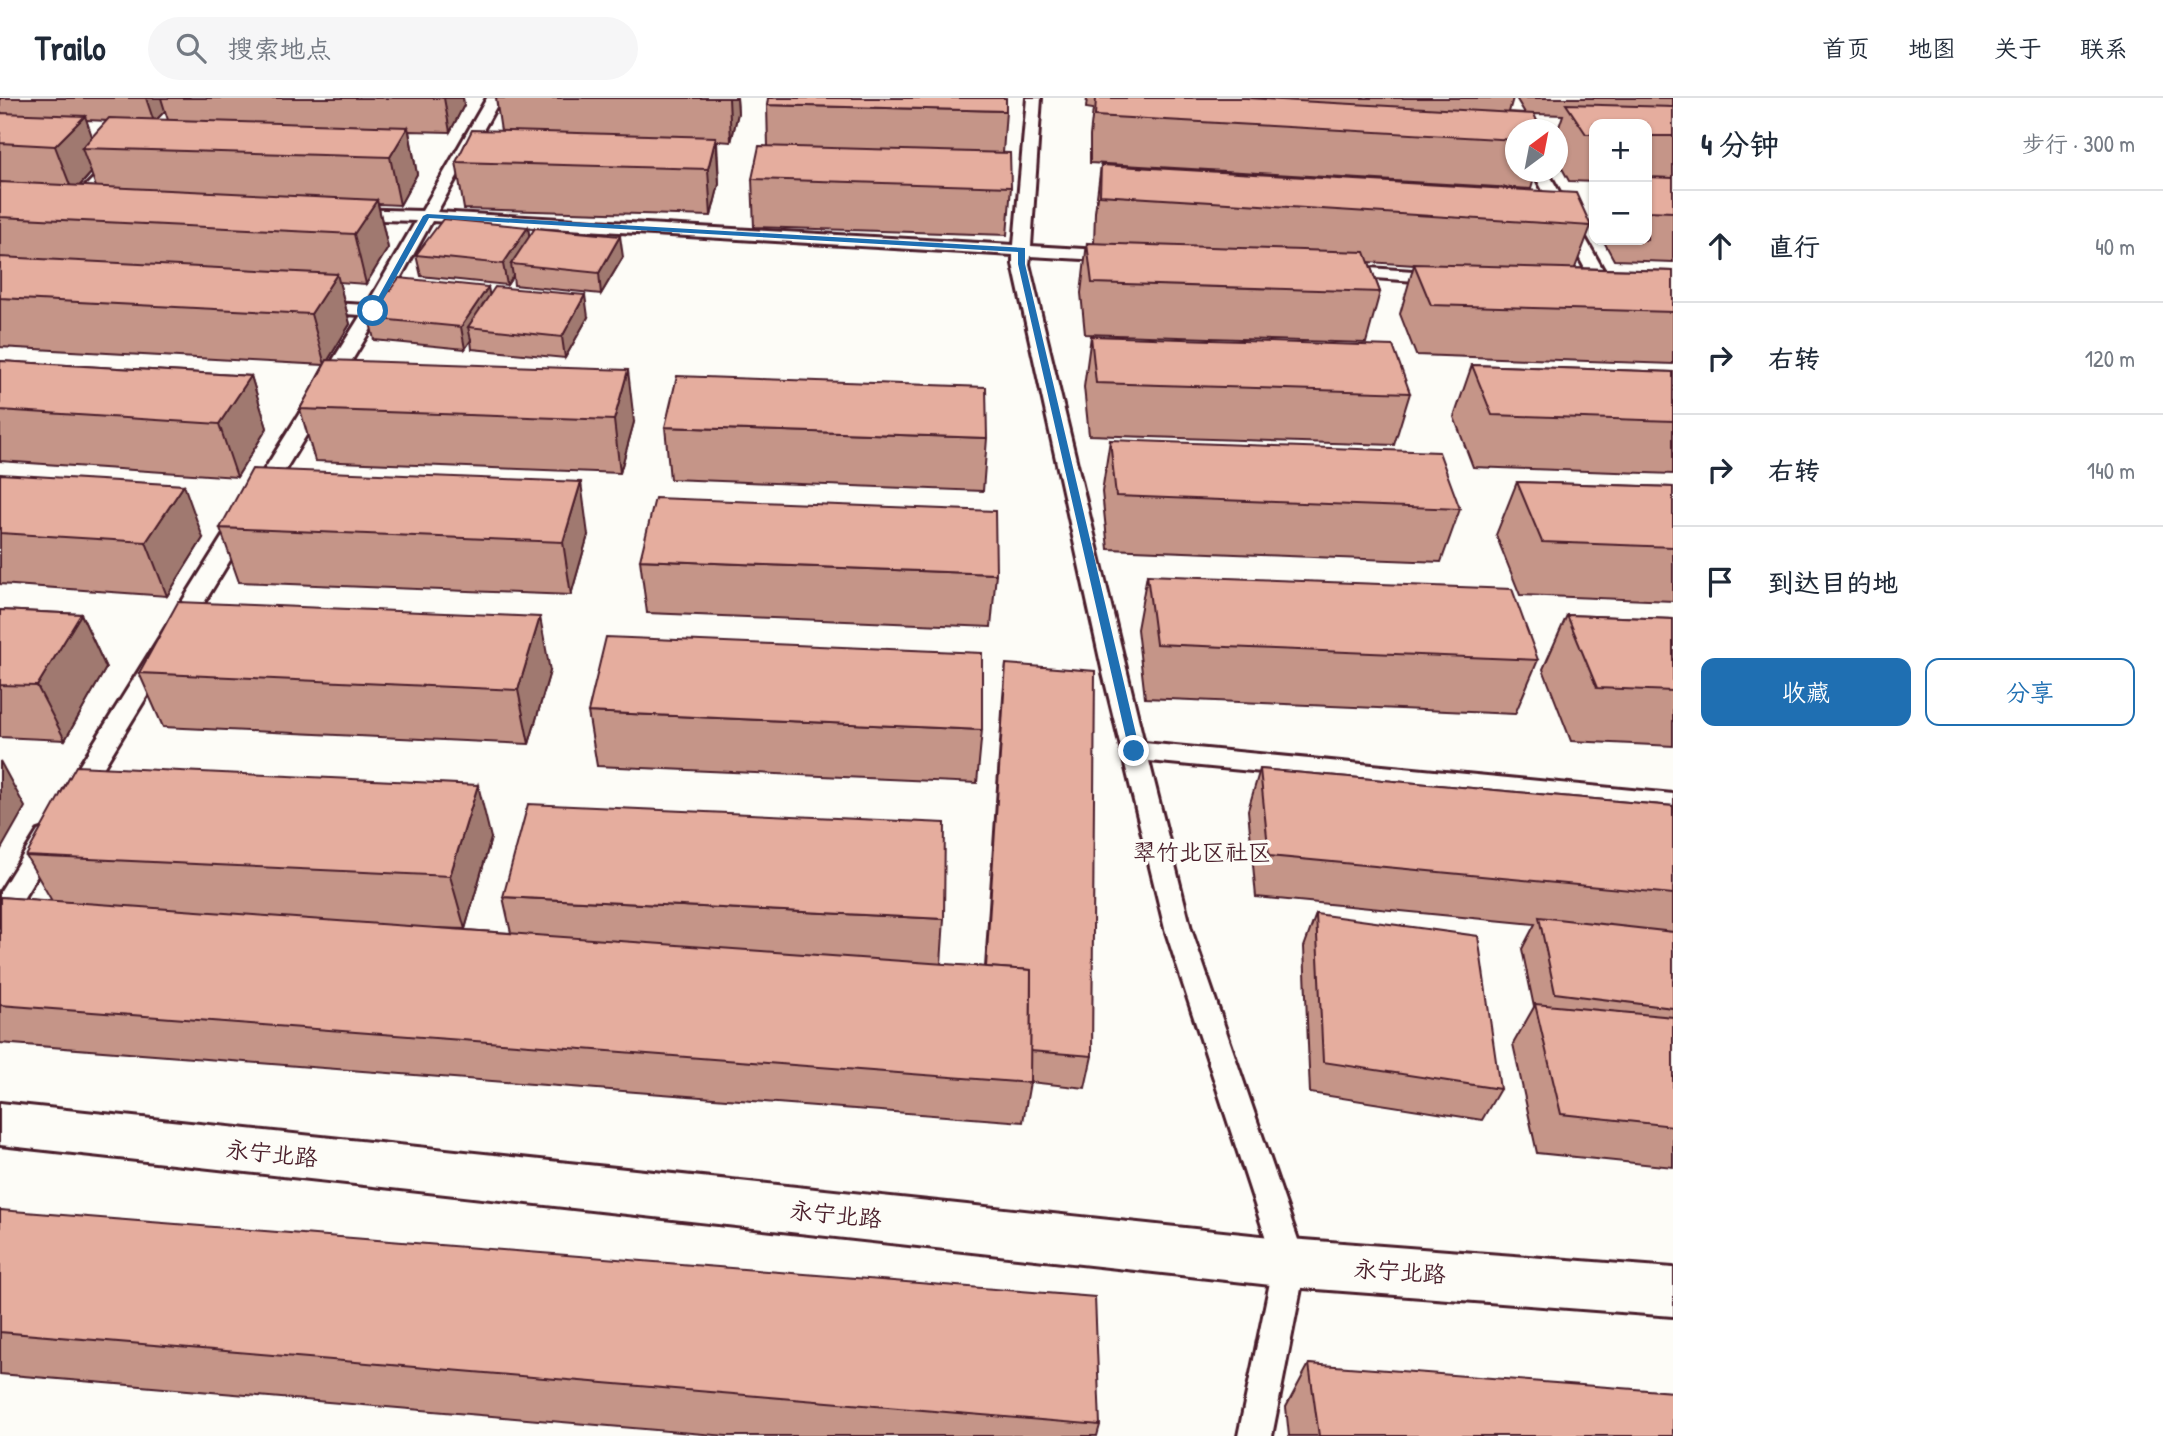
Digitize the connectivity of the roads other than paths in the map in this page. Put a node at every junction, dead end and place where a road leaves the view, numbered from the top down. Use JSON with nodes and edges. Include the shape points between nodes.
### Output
{"nodes":[{"id":1,"x":181,"y":98,"type":"edge"},
{"id":2,"x":494,"y":98,"type":"edge"},
{"id":3,"x":1034,"y":98,"type":"edge"},
{"id":4,"x":1547,"y":182,"type":"edge"},
{"id":5,"x":100,"y":209,"type":"edge"},
{"id":6,"x":331,"y":214,"type":"edge"},
{"id":7,"x":427,"y":216,"type":"junction"},
{"id":8,"x":1022,"y":250,"type":"junction"},
{"id":9,"x":1133,"y":257,"type":"edge"},
{"id":10,"x":1327,"y":270,"type":"edge"},
{"id":11,"x":1466,"y":279,"type":"edge"},
{"id":12,"x":1606,"y":289,"type":"edge"},
{"id":13,"x":290,"y":306,"type":"edge"},
{"id":14,"x":373,"y":311,"type":"junction"},
{"id":15,"x":1134,"y":751,"type":"junction"},
{"id":16,"x":1673,"y":803,"type":"edge"},
{"id":17,"x":0,"y":915,"type":"edge"},
{"id":18,"x":0,"y":1124,"type":"edge"},
{"id":19,"x":1290,"y":1262,"type":"junction"},
{"id":20,"x":1673,"y":1292,"type":"edge"},
{"id":21,"x":1255,"y":1436,"type":"edge"}],
"edges":[{"from":1,"to":5,"type":"lane","via":[[66,208]]},
{"from":2,"to":7,"type":"lane"},
{"from":3,"to":8,"type":"lane"},
{"from":4,"to":12,"type":"lane"},
{"from":6,"to":7,"type":"lane"},
{"from":7,"to":8,"type":"lane"},
{"from":7,"to":14,"type":"lane"},
{"from":8,"to":9,"type":"lane"},
{"from":8,"to":15,"type":"lane","via":[[1021,264]]},
{"from":10,"to":11,"type":"lane"},
{"from":13,"to":14,"type":"lane"},
{"from":14,"to":17,"type":"lane"},
{"from":15,"to":16,"type":"lane"},
{"from":15,"to":19,"type":"lane","via":[[1178,929]]},
{"from":18,"to":19,"type":"main road","name":"永宁北路"},
{"from":19,"to":20,"type":"main road","name":"永宁北路"},
{"from":19,"to":21,"type":"lane"}]}
